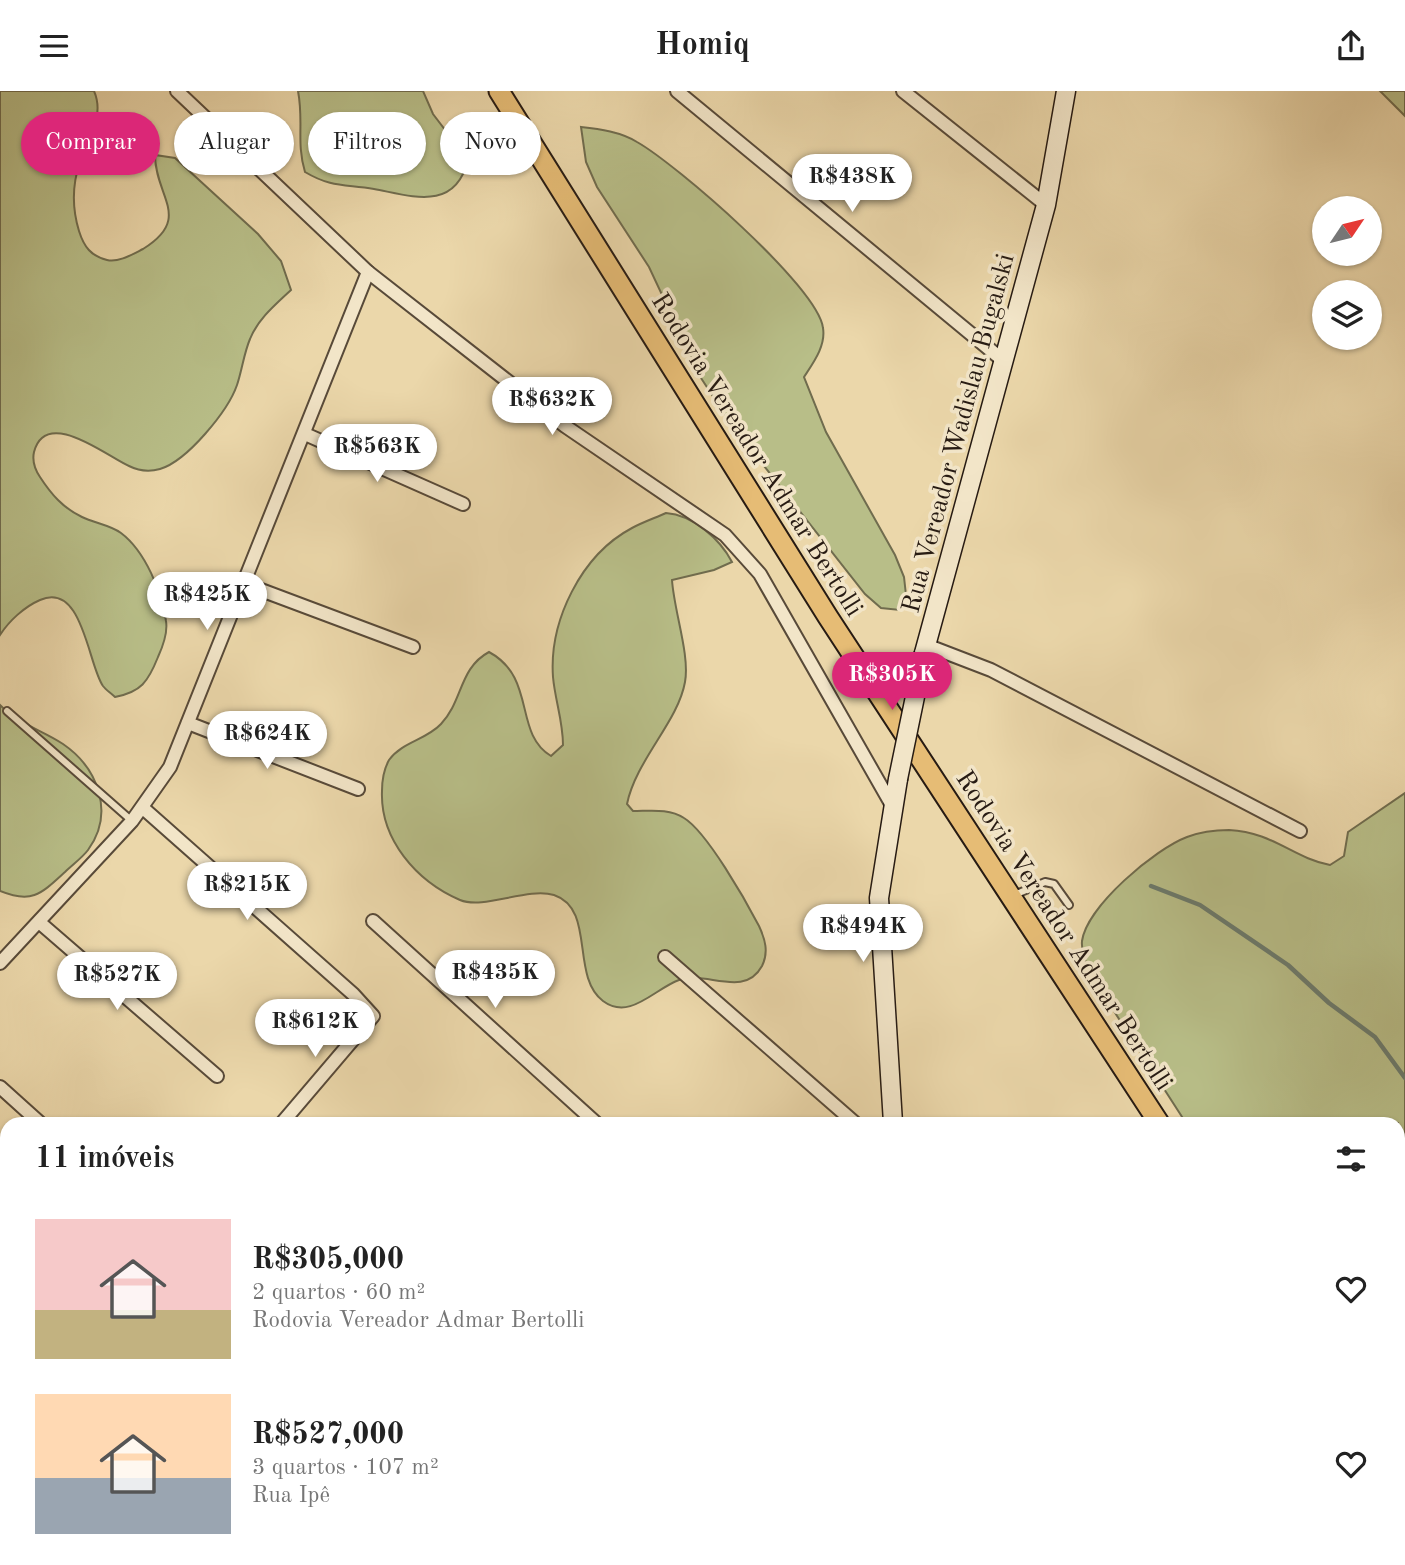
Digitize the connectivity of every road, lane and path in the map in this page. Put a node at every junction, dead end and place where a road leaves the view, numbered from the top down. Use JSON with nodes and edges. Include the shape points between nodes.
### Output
{"nodes":[{"id":1,"x":177,"y":91,"type":"edge"},
{"id":2,"x":499,"y":91,"type":"edge"},
{"id":3,"x":677,"y":91,"type":"edge"},
{"id":4,"x":903,"y":91,"type":"edge"},
{"id":5,"x":1066,"y":91,"type":"edge"},
{"id":6,"x":1046,"y":205,"type":"junction"},
{"id":7,"x":368,"y":272,"type":"junction"},
{"id":8,"x":1005,"y":362,"type":"junction"},
{"id":9,"x":305,"y":434,"type":"junction"},
{"id":10,"x":463,"y":503,"type":"dead end"},
{"id":11,"x":245,"y":584,"type":"junction"},
{"id":12,"x":413,"y":647,"type":"dead end"},
{"id":13,"x":925,"y":649,"type":"junction"},
{"id":14,"x":7,"y":711,"type":"dead end"},
{"id":15,"x":188,"y":723,"type":"junction"},
{"id":16,"x":358,"y":789,"type":"dead end"},
{"id":17,"x":892,"y":807,"type":"junction"},
{"id":18,"x":143,"y":808,"type":"junction"},
{"id":19,"x":132,"y":821,"type":"junction"},
{"id":20,"x":1300,"y":831,"type":"dead end"},
{"id":21,"x":1012,"y":895,"type":"junction"},
{"id":22,"x":1069,"y":905,"type":"dead end"},
{"id":23,"x":373,"y":921,"type":"dead end"},
{"id":24,"x":39,"y":922,"type":"junction"},
{"id":25,"x":665,"y":957,"type":"dead end"},
{"id":26,"x":0,"y":964,"type":"edge"},
{"id":27,"x":217,"y":1076,"type":"dead end"},
{"id":28,"x":0,"y":1087,"type":"edge"},
{"id":29,"x":33,"y":1117,"type":"edge"},
{"id":30,"x":287,"y":1117,"type":"edge"},
{"id":31,"x":589,"y":1117,"type":"edge"},
{"id":32,"x":848,"y":1117,"type":"edge"},
{"id":33,"x":893,"y":1117,"type":"edge"},
{"id":34,"x":1155,"y":1117,"type":"edge"}],
"edges":[{"from":1,"to":7,"type":"street"},
{"from":2,"to":21,"type":"highway","name":"Rodovia Vereador Admar Bertolli","via":[[828,617]]},
{"from":3,"to":8,"type":"street"},
{"from":4,"to":6,"type":"street"},
{"from":5,"to":6,"type":"main road","name":"Rua Vereador Wadislau Bugalski"},
{"from":6,"to":8,"type":"main road","name":"Rua Vereador Wadislau Bugalski"},
{"from":7,"to":9,"type":"street"},
{"from":7,"to":17,"type":"street","via":[[565,426],[725,535],[760,575]]},
{"from":8,"to":13,"type":"main road","name":"Rua Vereador Wadislau Bugalski"},
{"from":9,"to":10,"type":"street"},
{"from":9,"to":11,"type":"street"},
{"from":11,"to":12,"type":"street"},
{"from":11,"to":15,"type":"street"},
{"from":13,"to":17,"type":"main road","name":"Rua Vereador Wadislau Bugalski","bridge":true},
{"from":13,"to":20,"type":"street","via":[[991,670]]},
{"from":14,"to":19,"type":"lane"},
{"from":15,"to":16,"type":"street"},
{"from":15,"to":18,"type":"street","via":[[170,767]]},
{"from":17,"to":33,"type":"main road","name":"Rua Vereador Wadislau Bugalski","via":[[878,898]]},
{"from":18,"to":19,"type":"street"},
{"from":18,"to":30,"type":"street","via":[[373,1016]]},
{"from":19,"to":24,"type":"street"},
{"from":21,"to":22,"type":"lane","via":[[1045,882],[1054,884]]},
{"from":21,"to":34,"type":"highway","name":"Rodovia Vereador Admar Bertolli"},
{"from":23,"to":31,"type":"street"},
{"from":24,"to":26,"type":"street"},
{"from":24,"to":27,"type":"street"},
{"from":25,"to":32,"type":"street"},
{"from":28,"to":29,"type":"street"}]}
